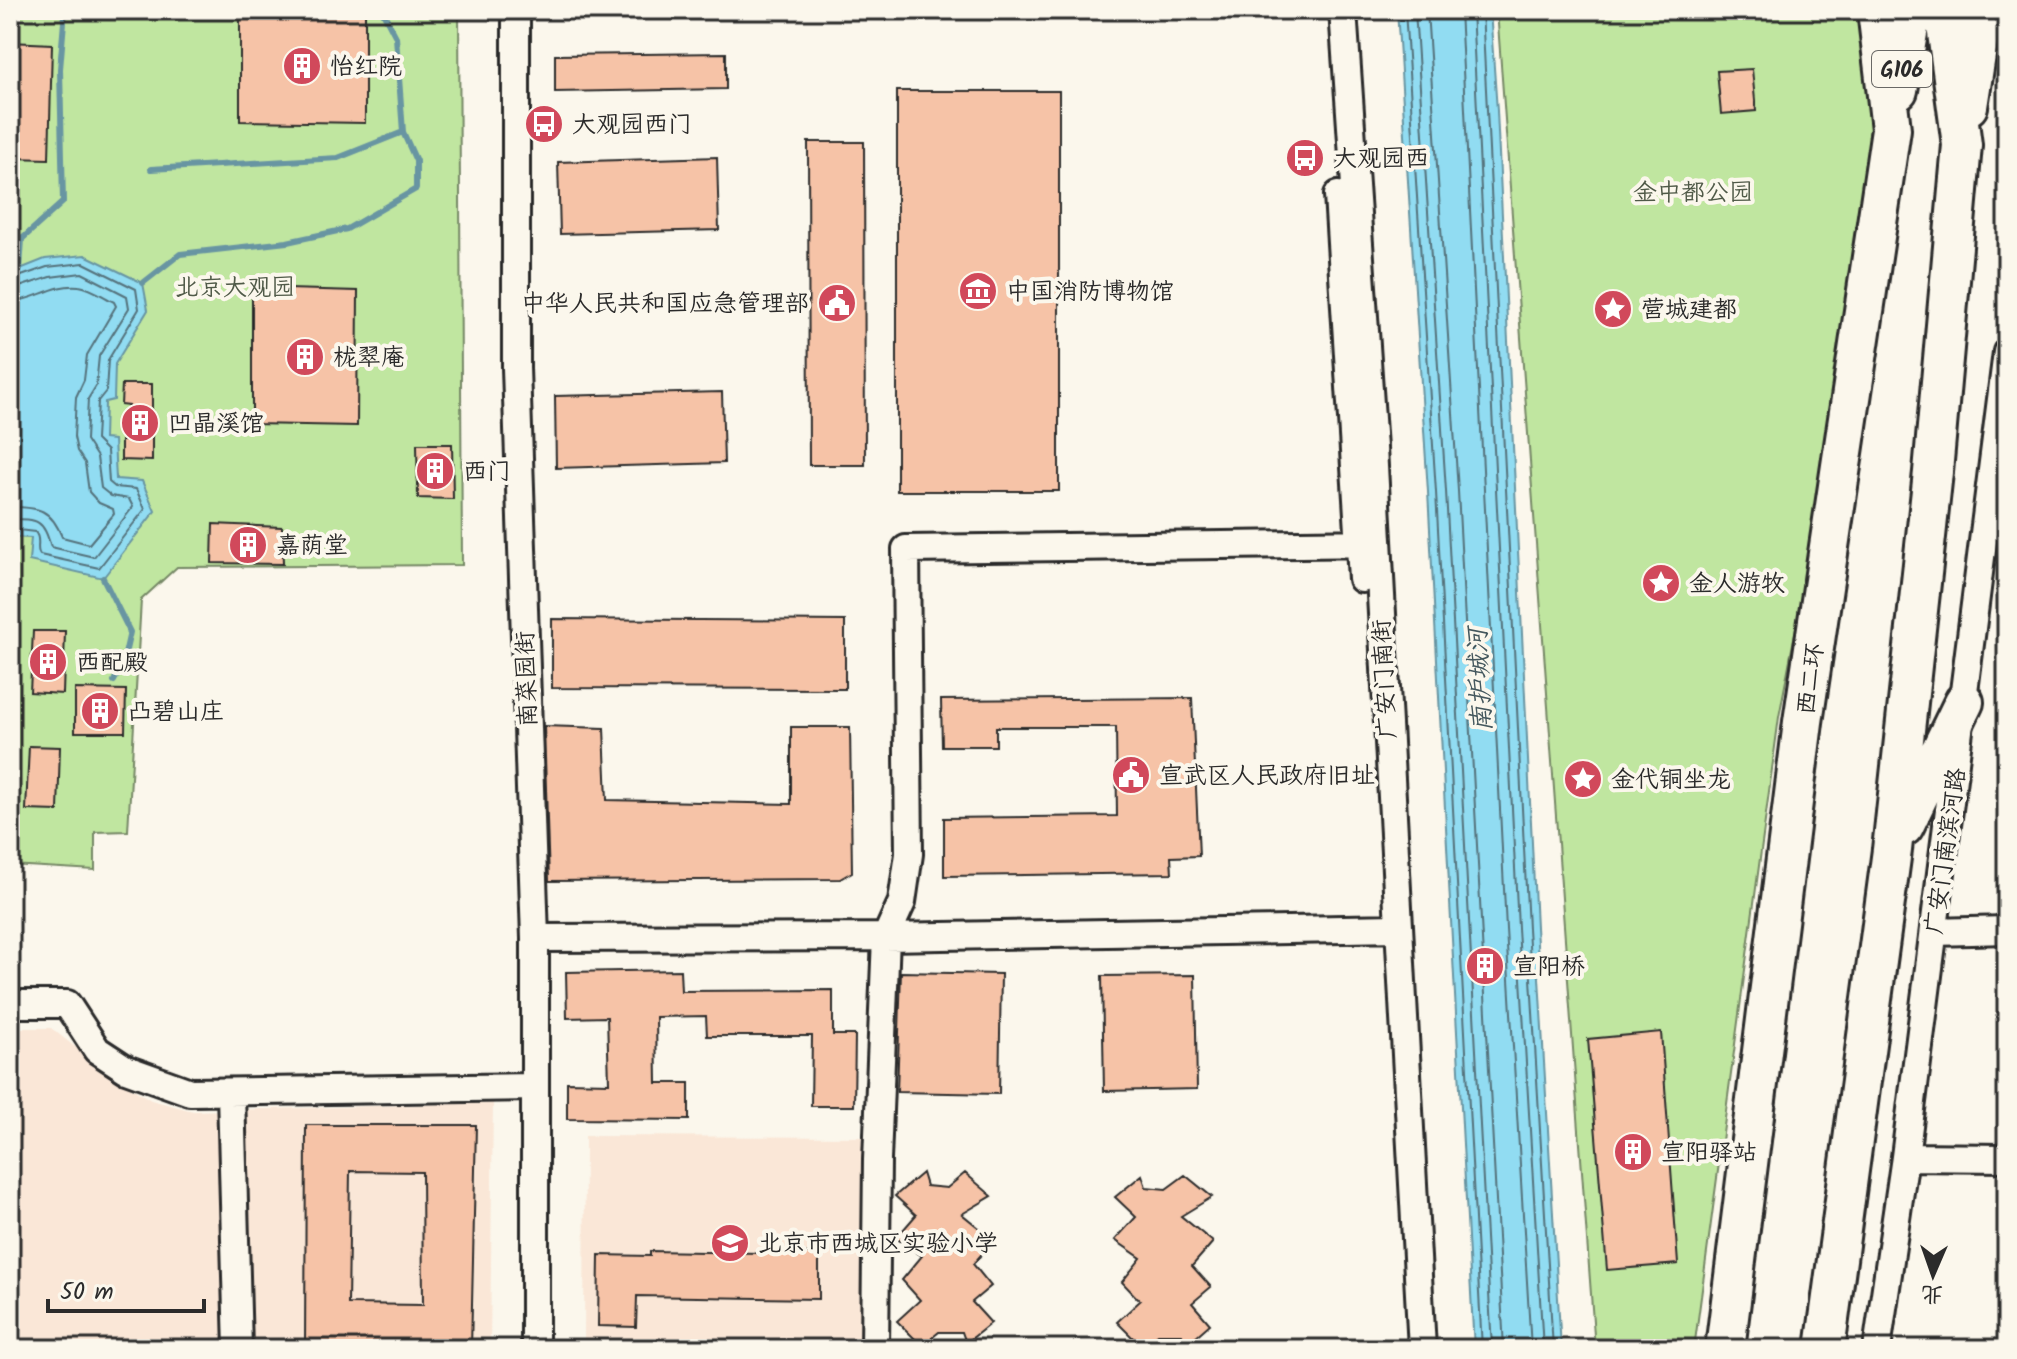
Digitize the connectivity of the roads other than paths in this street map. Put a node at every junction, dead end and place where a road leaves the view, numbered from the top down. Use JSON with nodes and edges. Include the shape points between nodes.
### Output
{"nodes":[{"id":1,"x":516,"y":10,"type":"edge"},
{"id":2,"x":1328,"y":10,"type":"edge"},
{"id":3,"x":1343,"y":10,"type":"edge"},
{"id":4,"x":1877,"y":10,"type":"edge"},
{"id":5,"x":1912,"y":10,"type":"edge"},
{"id":6,"x":1944,"y":10,"type":"edge"},
{"id":7,"x":1983,"y":14,"type":"edge"},
{"id":8,"x":1891,"y":129,"type":"junction"},
{"id":9,"x":1962,"y":145,"type":"junction"},
{"id":10,"x":2007,"y":352,"type":"edge"},
{"id":11,"x":1369,"y":543,"type":"junction"},
{"id":12,"x":1964,"y":702,"type":"junction"},
{"id":13,"x":1892,"y":850,"type":"junction"},
{"id":14,"x":1390,"y":928,"type":"junction"},
{"id":15,"x":2007,"y":930,"type":"edge"},
{"id":16,"x":1934,"y":932,"type":"junction"},
{"id":17,"x":886,"y":937,"type":"junction"},
{"id":18,"x":535,"y":938,"type":"junction"},
{"id":19,"x":10,"y":1004,"type":"edge"},
{"id":20,"x":535,"y":1087,"type":"junction"},
{"id":21,"x":231,"y":1093,"type":"junction"},
{"id":22,"x":1905,"y":1157,"type":"junction"},
{"id":23,"x":2007,"y":1158,"type":"edge"},
{"id":24,"x":238,"y":1349,"type":"edge"},
{"id":25,"x":535,"y":1349,"type":"edge"},
{"id":26,"x":875,"y":1349,"type":"edge"},
{"id":27,"x":1407,"y":1349,"type":"edge"},
{"id":28,"x":1422,"y":1349,"type":"edge"},
{"id":29,"x":1725,"y":1349,"type":"edge"},
{"id":30,"x":1825,"y":1349,"type":"edge"},
{"id":31,"x":1877,"y":1349,"type":"edge"}],
"edges":[{"from":1,"to":18,"type":"street","name":"南菜园街","via":[[516,368]]},
{"from":2,"to":11,"type":"street","name":"广安门南街"},
{"from":3,"to":11,"type":"street","name":"广安门南街"},
{"from":4,"to":8,"type":"highway","name":"西二环"},
{"from":5,"to":8,"type":"highway","number":"G106"},
{"from":6,"to":9,"type":"highway"},
{"from":7,"to":9,"type":"highway"},
{"from":8,"to":29,"type":"highway","name":"西二环","via":[[1803,722]]},
{"from":9,"to":13,"type":"highway"},
{"from":10,"to":12,"type":"street","name":"广安门南滨河路"},
{"from":11,"to":14,"type":"street","name":"广安门南街"},
{"from":11,"to":17,"type":"street","via":[[906,549],[909,854],[902,902]]},
{"from":12,"to":13,"type":"highway"},
{"from":12,"to":16,"type":"street","name":"广安门南滨河路"},
{"from":13,"to":30,"type":"highway"},
{"from":14,"to":17,"type":"street"},
{"from":14,"to":27,"type":"street","name":"广安门南街"},
{"from":14,"to":28,"type":"street","name":"广安门南街"},
{"from":15,"to":16,"type":"street"},
{"from":16,"to":22,"type":"street","name":"广安门南滨河路"},
{"from":17,"to":18,"type":"street"},
{"from":17,"to":26,"type":"street"},
{"from":18,"to":20,"type":"street","name":"南菜园街"},
{"from":19,"to":21,"type":"street","via":[[67,1004],[97,1050],[126,1069],[190,1092]]},
{"from":20,"to":21,"type":"street"},
{"from":20,"to":25,"type":"street","name":"南菜园街"},
{"from":21,"to":24,"type":"street"},
{"from":22,"to":23,"type":"street"},
{"from":22,"to":31,"type":"street","name":"广安门南滨河路"}]}
